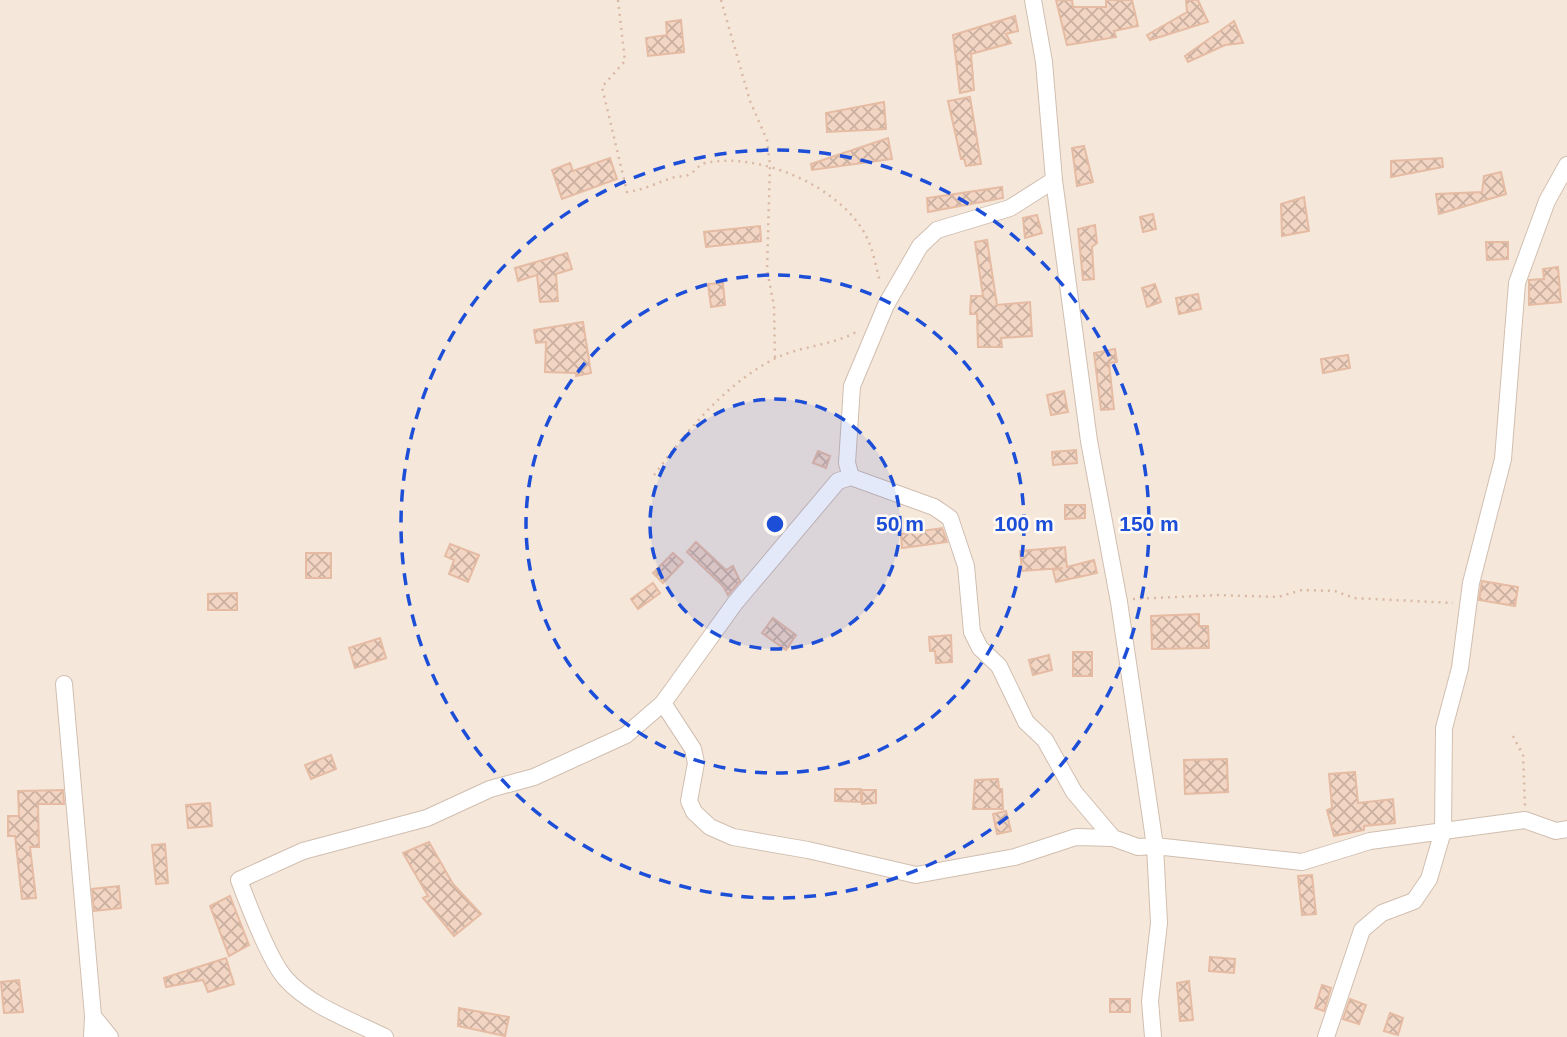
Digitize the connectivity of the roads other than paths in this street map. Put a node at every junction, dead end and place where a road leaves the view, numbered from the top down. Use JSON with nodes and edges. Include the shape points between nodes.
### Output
{"nodes":[{"id":1,"x":1033,"y":0,"type":"edge"},
{"id":2,"x":1567,"y":165,"type":"edge"},
{"id":3,"x":1054,"y":180,"type":"junction"},
{"id":4,"x":851,"y":477,"type":"junction"},
{"id":5,"x":64,"y":684,"type":"dead end"},
{"id":6,"x":663,"y":703,"type":"junction"},
{"id":7,"x":1567,"y":829,"type":"edge"},
{"id":8,"x":1443,"y":831,"type":"junction"},
{"id":9,"x":1114,"y":838,"type":"junction"},
{"id":10,"x":1155,"y":846,"type":"junction"},
{"id":11,"x":93,"y":1016,"type":"junction"},
{"id":12,"x":92,"y":1037,"type":"edge"},
{"id":13,"x":110,"y":1037,"type":"edge"},
{"id":14,"x":385,"y":1037,"type":"edge"},
{"id":15,"x":1153,"y":1037,"type":"edge"},
{"id":16,"x":1326,"y":1037,"type":"edge"}],
"edges":[{"from":1,"to":3,"type":"street","via":[[1044,62]]},
{"from":2,"to":8,"type":"street","via":[[1547,201],[1517,283],[1503,459],[1444,728]]},
{"from":3,"to":4,"type":"street","via":[[1010,208],[937,230],[920,246],[883,312],[852,386],[846,463]]},
{"from":3,"to":10,"type":"street","via":[[1088,441],[1119,602]]},
{"from":4,"to":6,"type":"street","via":[[838,481],[736,603]]},
{"from":4,"to":9,"type":"street","via":[[934,507],[950,518],[966,566],[972,632],[980,648],[999,666],[1026,722],[1045,740],[1074,792]]},
{"from":5,"to":11,"type":"street"},
{"from":6,"to":9,"type":"street","via":[[694,749],[689,800],[694,812],[710,827],[733,837],[916,874],[1015,857],[1076,837]]},
{"from":6,"to":14,"type":"street","via":[[626,735],[534,777],[490,789],[403,827],[303,851],[239,880],[285,979]]},
{"from":7,"to":8,"type":"street","via":[[1556,831],[1525,820]]},
{"from":8,"to":10,"type":"street","via":[[1370,841],[1301,862]]},
{"from":8,"to":16,"type":"street","via":[[1429,879],[1414,901],[1382,913],[1362,930]]},
{"from":9,"to":10,"type":"street","via":[[1138,847]]},
{"from":10,"to":15,"type":"street","via":[[1159,923],[1150,1001]]},
{"from":11,"to":12,"type":"street"},
{"from":11,"to":13,"type":"street"}]}
